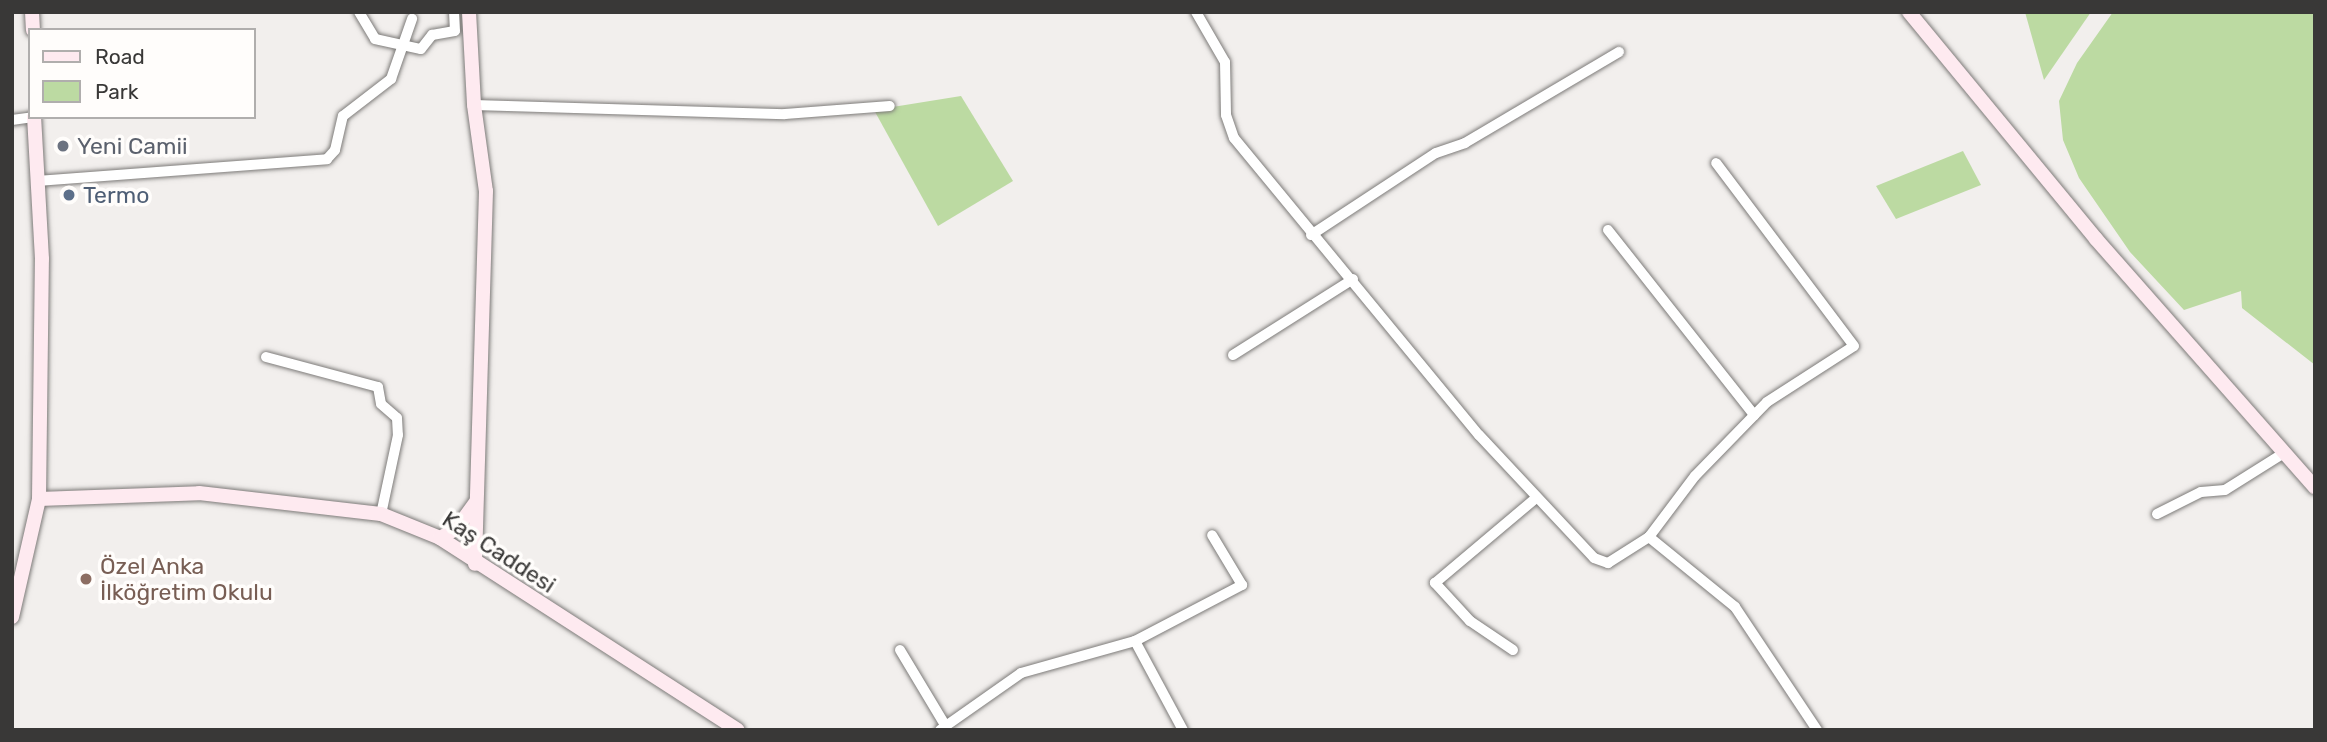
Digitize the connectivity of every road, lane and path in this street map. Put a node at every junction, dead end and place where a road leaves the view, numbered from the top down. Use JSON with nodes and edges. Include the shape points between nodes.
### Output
{"nodes":[{"id":1,"x":359,"y":12,"type":"edge"},
{"id":2,"x":454,"y":12,"type":"edge"},
{"id":3,"x":469,"y":12,"type":"edge"},
{"id":4,"x":1196,"y":12,"type":"edge"},
{"id":5,"x":1909,"y":12,"type":"edge"},
{"id":6,"x":412,"y":19,"type":"dead end"},
{"id":7,"x":403,"y":46,"type":"junction"},
{"id":8,"x":1619,"y":52,"type":"dead end"},
{"id":9,"x":474,"y":105,"type":"junction"},
{"id":10,"x":890,"y":106,"type":"dead end"},
{"id":11,"x":34,"y":119,"type":"edge"},
{"id":12,"x":1716,"y":163,"type":"dead end"},
{"id":13,"x":37,"y":181,"type":"junction"},
{"id":14,"x":1608,"y":230,"type":"dead end"},
{"id":15,"x":1311,"y":235,"type":"junction"},
{"id":16,"x":1353,"y":279,"type":"junction"},
{"id":17,"x":1233,"y":355,"type":"dead end"},
{"id":18,"x":266,"y":357,"type":"dead end"},
{"id":19,"x":1754,"y":415,"type":"junction"},
{"id":20,"x":2284,"y":453,"type":"junction"},
{"id":21,"x":2315,"y":487,"type":"edge"},
{"id":22,"x":478,"y":497,"type":"junction"},
{"id":23,"x":1537,"y":498,"type":"junction"},
{"id":24,"x":39,"y":499,"type":"junction"},
{"id":25,"x":381,"y":514,"type":"junction"},
{"id":26,"x":2157,"y":514,"type":"dead end"},
{"id":27,"x":1212,"y":535,"type":"dead end"},
{"id":28,"x":1649,"y":537,"type":"junction"},
{"id":29,"x":440,"y":538,"type":"junction"},
{"id":30,"x":475,"y":564,"type":"junction"},
{"id":31,"x":12,"y":617,"type":"edge"},
{"id":32,"x":1135,"y":641,"type":"junction"},
{"id":33,"x":900,"y":650,"type":"dead end"},
{"id":34,"x":1513,"y":650,"type":"dead end"},
{"id":35,"x":942,"y":727,"type":"edge"},
{"id":36,"x":738,"y":730,"type":"edge"},
{"id":37,"x":1183,"y":730,"type":"edge"},
{"id":38,"x":1817,"y":730,"type":"edge"}],
"edges":[{"from":1,"to":7,"type":"street","via":[[375,38]]},
{"from":2,"to":7,"type":"street","via":[[455,31],[432,35],[421,49]]},
{"from":3,"to":9,"type":"street"},
{"from":4,"to":15,"type":"street","via":[[1225,62],[1226,115],[1234,138]]},
{"from":5,"to":20,"type":"street","via":[[2096,239]]},
{"from":6,"to":7,"type":"street"},
{"from":7,"to":13,"type":"street","via":[[386,86],[343,116],[335,150],[327,159]]},
{"from":8,"to":15,"type":"street","via":[[1465,143],[1436,153]]},
{"from":9,"to":10,"type":"street","via":[[773,114]]},
{"from":9,"to":22,"type":"street","via":[[486,191]]},
{"from":11,"to":13,"type":"street"},
{"from":12,"to":19,"type":"street","via":[[1854,346],[1806,374]]},
{"from":13,"to":24,"type":"street","via":[[42,259]]},
{"from":14,"to":19,"type":"street"},
{"from":15,"to":16,"type":"street"},
{"from":16,"to":17,"type":"street"},
{"from":16,"to":23,"type":"street","via":[[1479,435]]},
{"from":18,"to":25,"type":"street","via":[[378,387],[381,404],[397,418],[398,435]]},
{"from":19,"to":28,"type":"street","via":[[1695,476]]},
{"from":20,"to":21,"type":"street"},
{"from":20,"to":26,"type":"street","via":[[2225,490],[2201,492]]},
{"from":22,"to":29,"type":"street","via":[[469,515]]},
{"from":22,"to":30,"type":"street"},
{"from":23,"to":28,"type":"street","via":[[1594,558],[1608,563]]},
{"from":23,"to":34,"type":"street","via":[[1435,583],[1470,621]]},
{"from":24,"to":25,"type":"street","name":"Kaş Caddesi","via":[[199,493]]},
{"from":24,"to":31,"type":"street"},
{"from":25,"to":29,"type":"street","name":"Kaş Caddesi"},
{"from":27,"to":32,"type":"street","via":[[1242,585]]},
{"from":28,"to":38,"type":"street","via":[[1735,607]]},
{"from":29,"to":30,"type":"street","name":"Kaş Caddesi"},
{"from":30,"to":36,"type":"street","name":"Kaş Caddesi"},
{"from":32,"to":35,"type":"street","via":[[1021,673]]},
{"from":32,"to":37,"type":"street"},
{"from":33,"to":35,"type":"street"}]}
